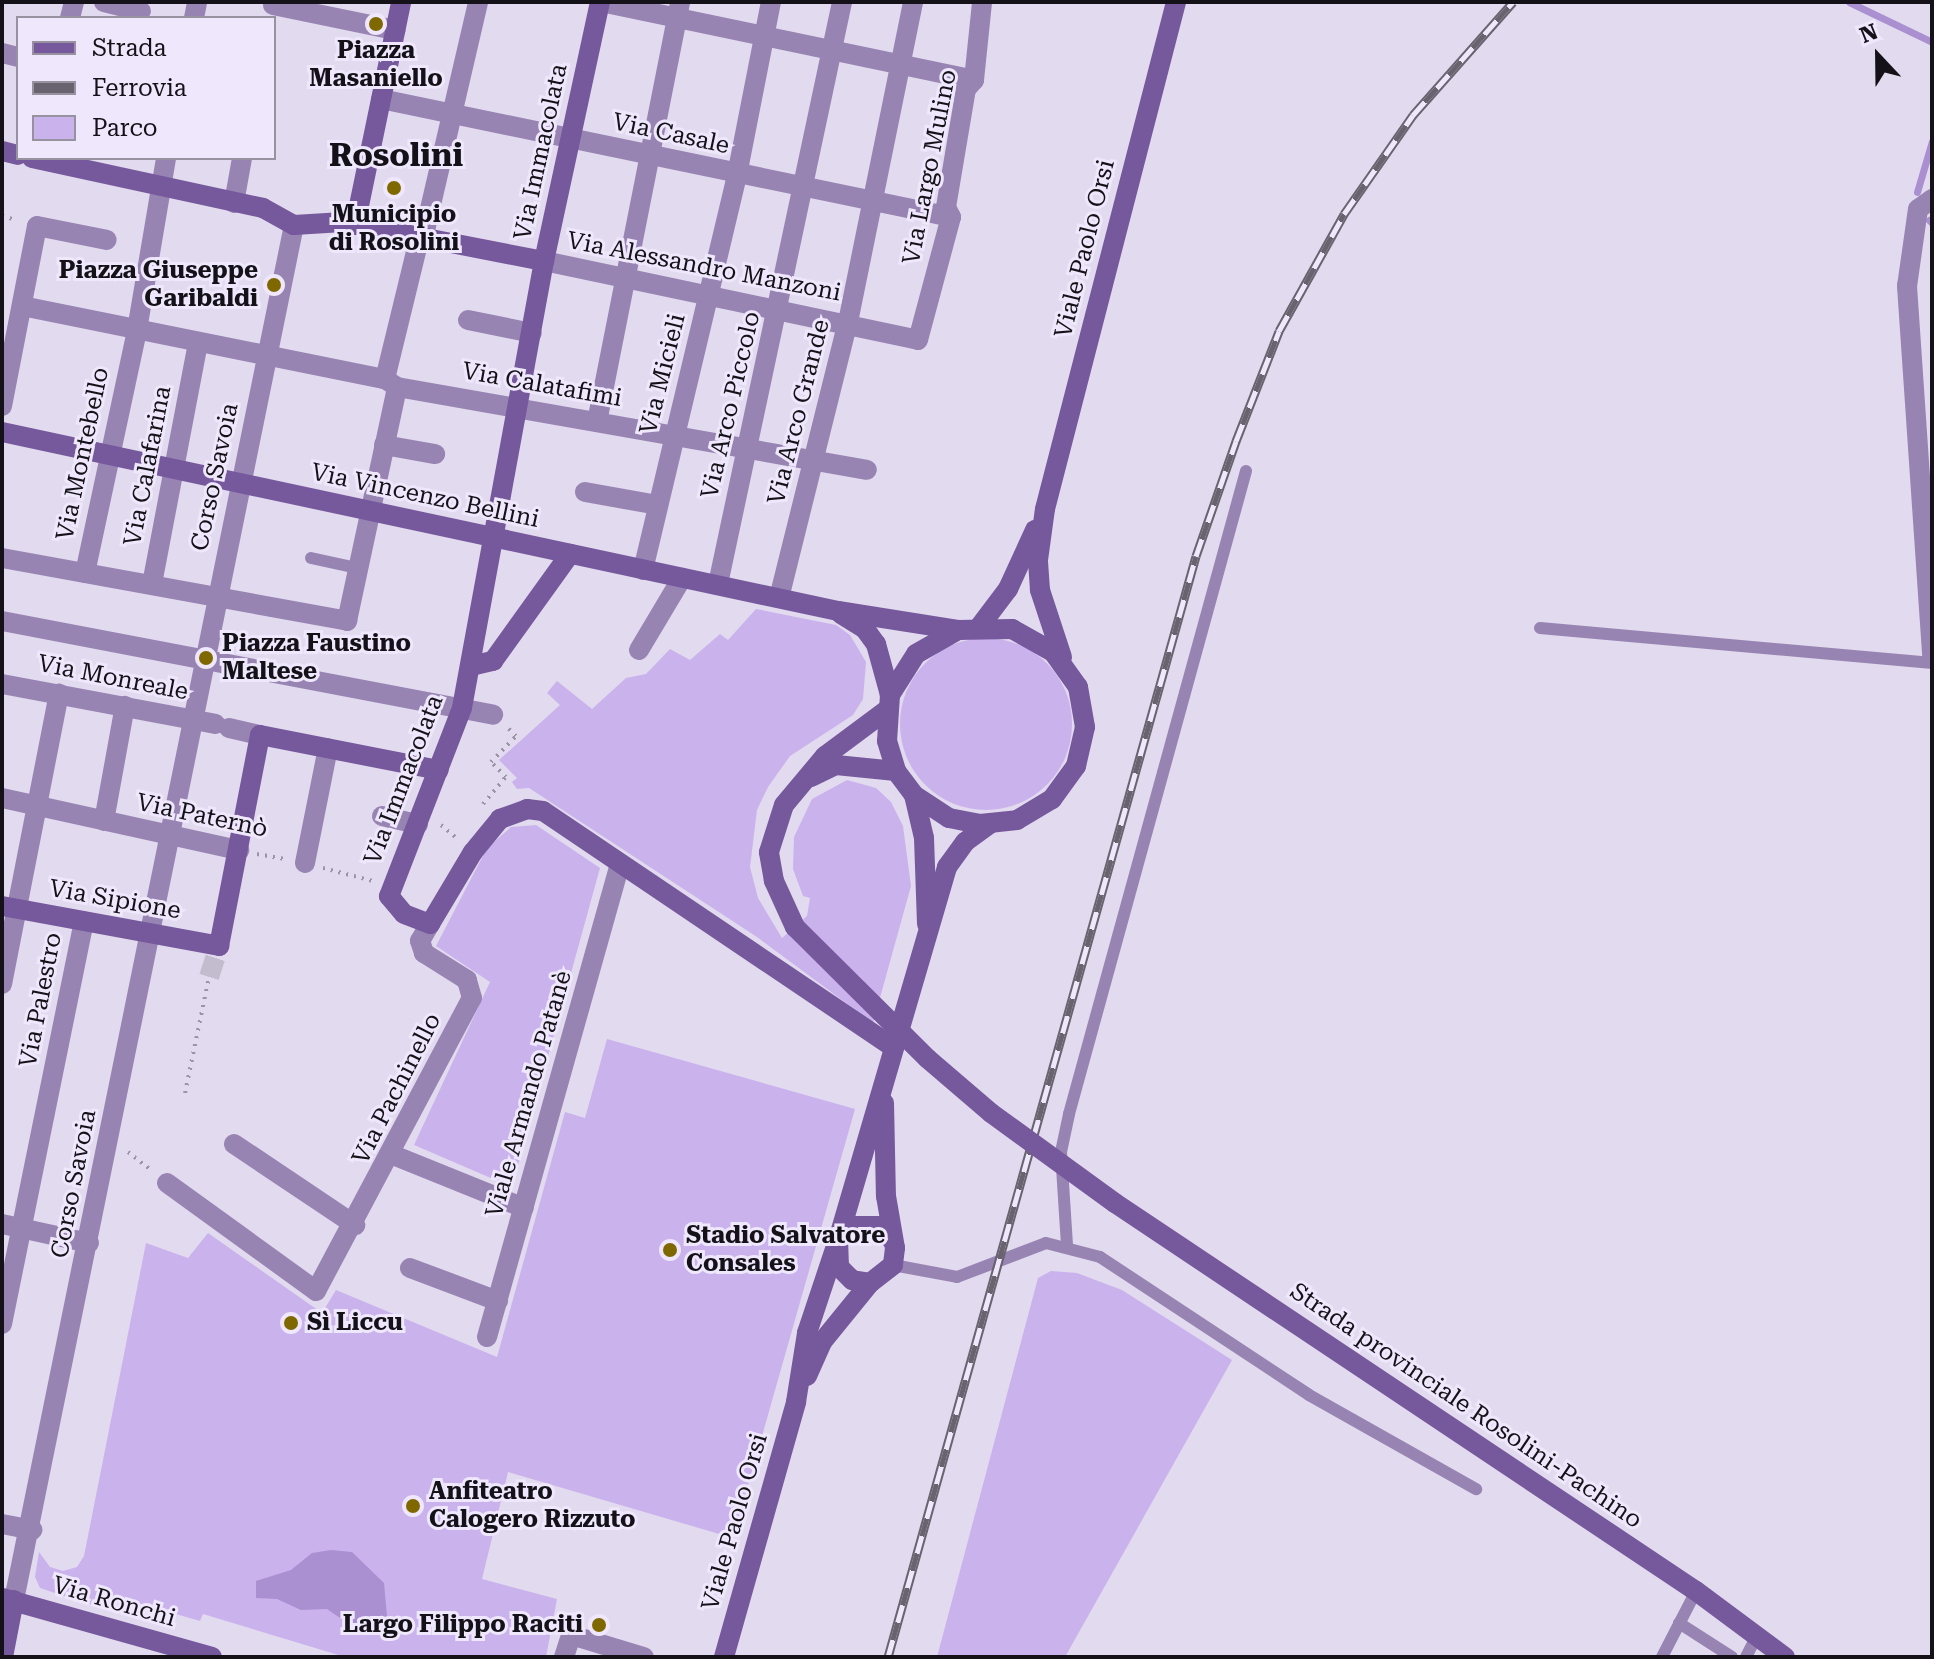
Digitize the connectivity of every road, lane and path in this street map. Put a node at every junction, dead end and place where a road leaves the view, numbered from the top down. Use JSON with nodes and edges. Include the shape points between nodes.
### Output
{"nodes":[{"id":1,"x":104,"y":2,"type":"edge"},
{"id":2,"x":401,"y":2,"type":"edge"},
{"id":3,"x":478,"y":2,"type":"edge"},
{"id":4,"x":600,"y":2,"type":"edge"},
{"id":5,"x":771,"y":2,"type":"edge"},
{"id":6,"x":842,"y":2,"type":"edge"},
{"id":7,"x":913,"y":2,"type":"edge"},
{"id":8,"x":982,"y":2,"type":"edge"},
{"id":9,"x":1176,"y":2,"type":"edge"},
{"id":10,"x":272,"y":8,"type":"edge"},
{"id":11,"x":141,"y":10,"type":"edge"},
{"id":12,"x":678,"y":10,"type":"edge"},
{"id":13,"x":764,"y":37,"type":"junction"},
{"id":14,"x":393,"y":38,"type":"junction"},
{"id":15,"x":833,"y":50,"type":"junction"},
{"id":16,"x":901,"y":64,"type":"junction"},
{"id":17,"x":974,"y":80,"type":"junction"},
{"id":18,"x":381,"y":99,"type":"junction"},
{"id":19,"x":451,"y":113,"type":"junction"},
{"id":20,"x":570,"y":139,"type":"junction"},
{"id":21,"x":647,"y":158,"type":"junction"},
{"id":22,"x":48,"y":160,"type":"edge"},
{"id":23,"x":242,"y":160,"type":"edge"},
{"id":24,"x":160,"y":175,"type":"edge"},
{"id":25,"x":737,"y":175,"type":"junction"},
{"id":26,"x":807,"y":187,"type":"junction"},
{"id":27,"x":235,"y":195,"type":"junction"},
{"id":28,"x":1932,"y":199,"type":"edge"},
{"id":29,"x":875,"y":202,"type":"junction"},
{"id":30,"x":356,"y":217,"type":"junction"},
{"id":31,"x":951,"y":217,"type":"junction"},
{"id":32,"x":294,"y":225,"type":"junction"},
{"id":33,"x":107,"y":240,"type":"dead end"},
{"id":34,"x":424,"y":240,"type":"junction"},
{"id":35,"x":544,"y":261,"type":"junction"},
{"id":36,"x":623,"y":278,"type":"junction"},
{"id":37,"x":710,"y":294,"type":"junction"},
{"id":38,"x":22,"y":306,"type":"junction"},
{"id":39,"x":780,"y":309,"type":"junction"},
{"id":40,"x":468,"y":320,"type":"dead end"},
{"id":41,"x":848,"y":322,"type":"junction"},
{"id":42,"x":532,"y":333,"type":"junction"},
{"id":43,"x":129,"y":334,"type":"junction"},
{"id":44,"x":918,"y":340,"type":"joint"},
{"id":45,"x":197,"y":350,"type":"junction"},
{"id":46,"x":265,"y":362,"type":"junction"},
{"id":47,"x":391,"y":383,"type":"junction"},
{"id":48,"x":2,"y":406,"type":"edge"},
{"id":49,"x":516,"y":406,"type":"junction"},
{"id":50,"x":597,"y":422,"type":"junction"},
{"id":51,"x":2,"y":432,"type":"edge"},
{"id":52,"x":674,"y":434,"type":"junction"},
{"id":53,"x":384,"y":445,"type":"junction"},
{"id":54,"x":747,"y":446,"type":"junction"},
{"id":55,"x":435,"y":454,"type":"dead end"},
{"id":56,"x":109,"y":457,"type":"junction"},
{"id":57,"x":814,"y":461,"type":"junction"},
{"id":58,"x":867,"y":470,"type":"dead end"},
{"id":59,"x":174,"y":471,"type":"junction"},
{"id":60,"x":1246,"y":471,"type":"dead end"},
{"id":61,"x":240,"y":484,"type":"junction"},
{"id":62,"x":585,"y":492,"type":"dead end"},
{"id":63,"x":658,"y":505,"type":"junction"},
{"id":64,"x":1045,"y":509,"type":"junction"},
{"id":65,"x":370,"y":511,"type":"junction"},
{"id":66,"x":495,"y":538,"type":"junction"},
{"id":67,"x":570,"y":554,"type":"junction"},
{"id":68,"x":2,"y":558,"type":"edge"},
{"id":69,"x":311,"y":558,"type":"dead end"},
{"id":70,"x":357,"y":568,"type":"junction"},
{"id":71,"x":643,"y":570,"type":"junction"},
{"id":72,"x":85,"y":573,"type":"junction"},
{"id":73,"x":682,"y":578,"type":"junction"},
{"id":74,"x":152,"y":584,"type":"junction"},
{"id":75,"x":718,"y":584,"type":"junction"},
{"id":76,"x":217,"y":595,"type":"junction"},
{"id":77,"x":779,"y":598,"type":"junction"},
{"id":78,"x":838,"y":611,"type":"junction"},
{"id":79,"x":2,"y":621,"type":"edge"},
{"id":80,"x":980,"y":626,"type":"junction"},
{"id":81,"x":1540,"y":628,"type":"dead end"},
{"id":82,"x":958,"y":630,"type":"junction"},
{"id":83,"x":639,"y":650,"type":"dead end"},
{"id":84,"x":195,"y":656,"type":"junction"},
{"id":85,"x":1932,"y":660,"type":"edge"},
{"id":86,"x":1064,"y":664,"type":"junction"},
{"id":87,"x":471,"y":666,"type":"junction"},
{"id":88,"x":2,"y":684,"type":"edge"},
{"id":89,"x":59,"y":694,"type":"junction"},
{"id":90,"x":889,"y":702,"type":"junction"},
{"id":91,"x":125,"y":706,"type":"junction"},
{"id":92,"x":462,"y":708,"type":"junction"},
{"id":93,"x":493,"y":715,"type":"joint"},
{"id":94,"x":193,"y":720,"type":"junction"},
{"id":95,"x":260,"y":735,"type":"junction"},
{"id":96,"x":328,"y":748,"type":"junction"},
{"id":97,"x":439,"y":770,"type":"junction"},
{"id":98,"x":896,"y":771,"type":"junction"},
{"id":99,"x":797,"y":785,"type":"junction"},
{"id":100,"x":914,"y":795,"type":"junction"},
{"id":101,"x":2,"y":798,"type":"edge"},
{"id":102,"x":37,"y":806,"type":"junction"},
{"id":103,"x":382,"y":816,"type":"dead end"},
{"id":104,"x":421,"y":817,"type":"junction"},
{"id":105,"x":500,"y":819,"type":"junction"},
{"id":106,"x":104,"y":821,"type":"junction"},
{"id":107,"x":990,"y":824,"type":"junction"},
{"id":108,"x":170,"y":837,"type":"junction"},
{"id":109,"x":239,"y":850,"type":"junction"},
{"id":110,"x":473,"y":852,"type":"junction"},
{"id":111,"x":305,"y":863,"type":"junction"},
{"id":112,"x":620,"y":864,"type":"junction"},
{"id":113,"x":391,"y":886,"type":"junction"},
{"id":114,"x":9,"y":907,"type":"edge"},
{"id":115,"x":84,"y":921,"type":"junction"},
{"id":116,"x":430,"y":924,"type":"junction"},
{"id":117,"x":927,"y":924,"type":"junction"},
{"id":118,"x":151,"y":933,"type":"junction"},
{"id":119,"x":209,"y":977,"type":"tunnel mouth"},
{"id":120,"x":2,"y":984,"type":"edge"},
{"id":121,"x":892,"y":1046,"type":"junction"},
{"id":122,"x":883,"y":1079,"type":"junction"},
{"id":123,"x":185,"y":1093,"type":"dead end"},
{"id":124,"x":110,"y":1138,"type":"junction"},
{"id":125,"x":234,"y":1144,"type":"dead end"},
{"id":126,"x":393,"y":1155,"type":"junction"},
{"id":127,"x":167,"y":1183,"type":"joint"},
{"id":128,"x":524,"y":1208,"type":"junction"},
{"id":129,"x":355,"y":1225,"type":"junction"},
{"id":130,"x":12,"y":1226,"type":"edge"},
{"id":131,"x":892,"y":1240,"type":"junction"},
{"id":132,"x":89,"y":1243,"type":"junction"},
{"id":133,"x":837,"y":1245,"type":"junction"},
{"id":134,"x":1067,"y":1245,"type":"junction"},
{"id":135,"x":893,"y":1265,"type":"junction"},
{"id":136,"x":410,"y":1268,"type":"dead end"},
{"id":137,"x":870,"y":1283,"type":"junction"},
{"id":138,"x":498,"y":1301,"type":"junction"},
{"id":139,"x":2,"y":1324,"type":"edge"},
{"id":140,"x":487,"y":1337,"type":"dead end"},
{"id":141,"x":796,"y":1402,"type":"junction"},
{"id":142,"x":1476,"y":1489,"type":"dead end"},
{"id":143,"x":2,"y":1524,"type":"edge"},
{"id":144,"x":32,"y":1530,"type":"junction"},
{"id":145,"x":1696,"y":1591,"type":"junction"},
{"id":146,"x":8,"y":1599,"type":"edge"},
{"id":147,"x":1679,"y":1623,"type":"junction"},
{"id":148,"x":1756,"y":1637,"type":"junction"},
{"id":149,"x":3,"y":1657,"type":"edge"},
{"id":150,"x":212,"y":1657,"type":"edge"},
{"id":151,"x":564,"y":1657,"type":"edge"},
{"id":152,"x":644,"y":1657,"type":"edge"},
{"id":153,"x":724,"y":1657,"type":"edge"},
{"id":154,"x":1662,"y":1657,"type":"edge"},
{"id":155,"x":1732,"y":1657,"type":"edge"},
{"id":156,"x":1746,"y":1657,"type":"edge"},
{"id":157,"x":1785,"y":1657,"type":"edge"}],
"edges":[{"from":1,"to":11,"type":"street"},
{"from":2,"to":14,"type":"main road"},
{"from":3,"to":19,"type":"street"},
{"from":4,"to":12,"type":"street"},
{"from":4,"to":20,"type":"main road","name":"Via Immacolata"},
{"from":5,"to":13,"type":"street","name":"Via Micieli"},
{"from":6,"to":15,"type":"street","name":"Via Arco Piccolo"},
{"from":7,"to":16,"type":"street","name":"Via Arco Grande"},
{"from":8,"to":17,"type":"street","name":"Via Largo Mulino"},
{"from":9,"to":64,"type":"main road","name":"Viale Paolo Orsi"},
{"from":10,"to":14,"type":"street"},
{"from":12,"to":13,"type":"street"},
{"from":12,"to":21,"type":"street"},
{"from":13,"to":15,"type":"street"},
{"from":13,"to":25,"type":"street","name":"Via Micieli"},
{"from":14,"to":18,"type":"main road"},
{"from":15,"to":16,"type":"street"},
{"from":15,"to":26,"type":"street","name":"Via Arco Piccolo"},
{"from":16,"to":17,"type":"street"},
{"from":16,"to":29,"type":"street","name":"Via Arco Grande"},
{"from":17,"to":31,"type":"street","name":"Via Largo Mulino","via":[[964,104],[946,207]]},
{"from":18,"to":19,"type":"street","name":"Via Casale"},
{"from":18,"to":30,"type":"main road"},
{"from":19,"to":20,"type":"street","name":"Via Casale"},
{"from":19,"to":34,"type":"street"},
{"from":20,"to":21,"type":"street","name":"Via Casale"},
{"from":20,"to":35,"type":"main road","name":"Via Immacolata"},
{"from":21,"to":25,"type":"street","name":"Via Casale"},
{"from":21,"to":36,"type":"street"},
{"from":22,"to":24,"type":"main road"},
{"from":23,"to":27,"type":"street"},
{"from":24,"to":27,"type":"main road"},
{"from":24,"to":43,"type":"street","name":"Via Montebello"},
{"from":25,"to":26,"type":"street","name":"Via Casale"},
{"from":25,"to":37,"type":"street","name":"Via Micieli"},
{"from":26,"to":29,"type":"street","name":"Via Casale"},
{"from":26,"to":39,"type":"street","name":"Via Arco Piccolo"},
{"from":27,"to":32,"type":"main road"},
{"from":28,"to":85,"type":"street","via":[[1918,209],[1907,286]]},
{"from":29,"to":31,"type":"street","name":"Via Casale"},
{"from":29,"to":41,"type":"street","name":"Via Arco Grande"},
{"from":30,"to":32,"type":"main road","name":"Via Alessandro Manzoni"},
{"from":30,"to":34,"type":"main road","name":"Via Alessandro Manzoni"},
{"from":31,"to":44,"type":"street","name":"Via Largo Mulino"},
{"from":32,"to":46,"type":"street","name":"Corso Savoia"},
{"from":33,"to":38,"type":"street","via":[[37,226]]},
{"from":34,"to":35,"type":"main road","name":"Via Alessandro Manzoni"},
{"from":34,"to":47,"type":"street"},
{"from":35,"to":36,"type":"street","name":"Via Alessandro Manzoni"},
{"from":35,"to":42,"type":"main road","name":"Via Immacolata"},
{"from":36,"to":37,"type":"street","name":"Via Alessandro Manzoni"},
{"from":36,"to":50,"type":"street"},
{"from":37,"to":39,"type":"street","name":"Via Alessandro Manzoni"},
{"from":37,"to":52,"type":"street","name":"Via Micieli"},
{"from":38,"to":43,"type":"street"},
{"from":38,"to":48,"type":"street"},
{"from":39,"to":41,"type":"street","name":"Via Alessandro Manzoni"},
{"from":39,"to":54,"type":"street","name":"Via Arco Piccolo"},
{"from":40,"to":42,"type":"street"},
{"from":41,"to":44,"type":"street","name":"Via Alessandro Manzoni"},
{"from":41,"to":57,"type":"street","name":"Via Arco Grande"},
{"from":42,"to":49,"type":"main road","name":"Via Immacolata"},
{"from":43,"to":45,"type":"street","name":"Via Calatafimi"},
{"from":43,"to":56,"type":"street","name":"Via Montebello"},
{"from":45,"to":46,"type":"street","name":"Via Calatafimi"},
{"from":45,"to":59,"type":"street","name":"Via Calafarina"},
{"from":46,"to":47,"type":"street","name":"Via Calatafimi"},
{"from":46,"to":61,"type":"street","name":"Corso Savoia"},
{"from":47,"to":49,"type":"street","name":"Via Calatafimi"},
{"from":47,"to":53,"type":"street"},
{"from":49,"to":50,"type":"street","name":"Via Calatafimi"},
{"from":49,"to":66,"type":"main road","name":"Via Immacolata"},
{"from":50,"to":52,"type":"street","name":"Via Calatafimi"},
{"from":51,"to":56,"type":"main road","name":"Via Vincenzo Bellini"},
{"from":52,"to":54,"type":"street","name":"Via Calatafimi"},
{"from":52,"to":63,"type":"street","name":"Via Micieli"},
{"from":53,"to":55,"type":"street"},
{"from":53,"to":65,"type":"street"},
{"from":54,"to":57,"type":"street","name":"Via Calatafimi"},
{"from":54,"to":75,"type":"street","name":"Via Arco Piccolo"},
{"from":56,"to":59,"type":"main road","name":"Via Vincenzo Bellini"},
{"from":56,"to":72,"type":"street","name":"Via Montebello"},
{"from":57,"to":58,"type":"street","name":"Via Calatafimi"},
{"from":57,"to":77,"type":"street","name":"Via Arco Grande"},
{"from":59,"to":61,"type":"main road","name":"Via Vincenzo Bellini"},
{"from":59,"to":74,"type":"street","name":"Via Calafarina"},
{"from":60,"to":134,"type":"lane","via":[[1069,1114],[1061,1152]]},
{"from":61,"to":65,"type":"main road","name":"Via Vincenzo Bellini"},
{"from":61,"to":76,"type":"street","name":"Corso Savoia"},
{"from":62,"to":63,"type":"street"},
{"from":63,"to":71,"type":"street","name":"Via Micieli"},
{"from":64,"to":80,"type":"main road","via":[[1008,589]]},
{"from":64,"to":86,"type":"main road","via":[[1040,590]]},
{"from":65,"to":66,"type":"main road","name":"Via Vincenzo Bellini"},
{"from":65,"to":70,"type":"street"},
{"from":66,"to":67,"type":"main road","name":"Via Vincenzo Bellini"},
{"from":66,"to":87,"type":"main road","name":"Via Immacolata"},
{"from":67,"to":71,"type":"main road","name":"Via Vincenzo Bellini"},
{"from":67,"to":87,"type":"main road","via":[[493,661]]},
{"from":68,"to":72,"type":"street"},
{"from":69,"to":70,"type":"lane"},
{"from":70,"to":76,"type":"street","via":[[347,621]]},
{"from":71,"to":73,"type":"main road","name":"Via Vincenzo Bellini"},
{"from":72,"to":74,"type":"street"},
{"from":73,"to":75,"type":"main road","name":"Via Vincenzo Bellini"},
{"from":73,"to":83,"type":"street"},
{"from":74,"to":76,"type":"street"},
{"from":75,"to":77,"type":"main road","name":"Via Vincenzo Bellini"},
{"from":76,"to":84,"type":"street","name":"Corso Savoia"},
{"from":77,"to":78,"type":"main road","name":"Via Vincenzo Bellini"},
{"from":78,"to":82,"type":"main road","name":"Via Vincenzo Bellini"},
{"from":78,"to":90,"type":"main road","via":[[865,629],[876,644]]},
{"from":79,"to":84,"type":"street"},
{"from":80,"to":82,"type":"main road"},
{"from":80,"to":86,"type":"main road","via":[[1027,635]]},
{"from":81,"to":85,"type":"lane"},
{"from":82,"to":90,"type":"main road","via":[[916,654]]},
{"from":84,"to":92,"type":"street"},
{"from":84,"to":94,"type":"street","name":"Corso Savoia"},
{"from":86,"to":107,"type":"main road","via":[[1085,714],[1076,766],[1041,808]]},
{"from":87,"to":92,"type":"main road","name":"Via Immacolata"},
{"from":88,"to":89,"type":"street","name":"Via Monreale"},
{"from":89,"to":91,"type":"street","name":"Via Monreale"},
{"from":89,"to":102,"type":"street"},
{"from":90,"to":98,"type":"main road","via":[[887,741]]},
{"from":90,"to":99,"type":"main road","name":"Strada provinciale Rosolini-Pachino"},
{"from":91,"to":94,"type":"street","name":"Via Monreale"},
{"from":91,"to":106,"type":"street"},
{"from":92,"to":93,"type":"street"},
{"from":92,"to":97,"type":"main road","name":"Via Immacolata"},
{"from":93,"to":105,"type":"path","via":[[516,736],[491,762],[506,777],[481,803]]},
{"from":94,"to":95,"type":"street","name":"Via Monreale"},
{"from":94,"to":108,"type":"street","name":"Corso Savoia"},
{"from":95,"to":96,"type":"main road","name":"Via Monreale"},
{"from":95,"to":109,"type":"main road"},
{"from":96,"to":97,"type":"main road","name":"Via Monreale"},
{"from":96,"to":111,"type":"street"},
{"from":97,"to":104,"type":"main road","name":"Via Immacolata"},
{"from":98,"to":99,"type":"main road","via":[[836,765]]},
{"from":98,"to":100,"type":"main road"},
{"from":99,"to":145,"type":"main road","name":"Strada provinciale Rosolini-Pachino","bridge":true,"via":[[784,805],[769,852],[774,881],[795,927],[858,995],[938,1068],[1115,1203]]},
{"from":100,"to":107,"type":"main road","via":[[949,818]]},
{"from":100,"to":117,"type":"main road","via":[[924,838]]},
{"from":101,"to":102,"type":"street","name":"Via Paternò"},
{"from":102,"to":106,"type":"street","name":"Via Paternò"},
{"from":102,"to":114,"type":"street"},
{"from":103,"to":104,"type":"street"},
{"from":104,"to":110,"type":"path"},
{"from":104,"to":113,"type":"main road","name":"Via Immacolata"},
{"from":105,"to":110,"type":"main road"},
{"from":105,"to":112,"type":"main road","via":[[527,809],[543,811]]},
{"from":106,"to":108,"type":"street","name":"Via Paternò"},
{"from":107,"to":117,"type":"main road","via":[[965,842],[947,867]]},
{"from":108,"to":109,"type":"street","name":"Via Paternò"},
{"from":108,"to":118,"type":"street","name":"Corso Savoia"},
{"from":109,"to":111,"type":"path","name":"Via Paternò"},
{"from":109,"to":118,"type":"main road","name":"Via Sipione","via":[[218,950]]},
{"from":110,"to":116,"type":"main road"},
{"from":111,"to":113,"type":"path","name":"Via Paternò"},
{"from":112,"to":121,"type":"main road"},
{"from":112,"to":128,"type":"street","name":"Viale Armando Patanè"},
{"from":113,"to":116,"type":"main road","name":"Via Immacolata","via":[[394,905]]},
{"from":114,"to":115,"type":"main road","name":"Via Sipione"},
{"from":114,"to":120,"type":"street"},
{"from":115,"to":118,"type":"main road","name":"Via Sipione"},
{"from":115,"to":130,"type":"street","name":"Via Palestro"},
{"from":116,"to":126,"type":"street","name":"Via Pachinello","via":[[420,941],[424,953],[467,980],[472,998]]},
{"from":117,"to":121,"type":"main road"},
{"from":118,"to":124,"type":"street","name":"Corso Savoia"},
{"from":119,"to":123,"type":"path"},
{"from":121,"to":122,"type":"main road"},
{"from":122,"to":131,"type":"main road"},
{"from":122,"to":133,"type":"main road"},
{"from":124,"to":127,"type":"path"},
{"from":124,"to":132,"type":"street","name":"Corso Savoia"},
{"from":125,"to":129,"type":"street"},
{"from":126,"to":128,"type":"street"},
{"from":126,"to":129,"type":"street","name":"Via Pachinello"},
{"from":127,"to":129,"type":"street","name":"Via Pachinello","via":[[316,1291]]},
{"from":128,"to":138,"type":"street","name":"Viale Armando Patanè"},
{"from":130,"to":132,"type":"street"},
{"from":130,"to":139,"type":"street","name":"Via Palestro"},
{"from":131,"to":133,"type":"main road","via":[[879,1226],[860,1223]]},
{"from":131,"to":135,"type":"main road"},
{"from":132,"to":144,"type":"street","name":"Corso Savoia"},
{"from":133,"to":137,"type":"main road","via":[[844,1275]]},
{"from":133,"to":141,"type":"main road","via":[[807,1333]]},
{"from":134,"to":135,"type":"lane","via":[[1026,1247],[957,1277]]},
{"from":134,"to":142,"type":"lane","via":[[1100,1257],[1309,1395]]},
{"from":135,"to":137,"type":"main road"},
{"from":136,"to":138,"type":"street"},
{"from":137,"to":141,"type":"main road","via":[[822,1342]]},
{"from":138,"to":140,"type":"street","name":"Viale Armando Patanè"},
{"from":141,"to":153,"type":"main road","name":"Viale Paolo Orsi"},
{"from":143,"to":144,"type":"street"},
{"from":144,"to":146,"type":"street","name":"Corso Savoia"},
{"from":145,"to":147,"type":"lane"},
{"from":145,"to":148,"type":"main road","name":"Strada provinciale Rosolini-Pachino"},
{"from":146,"to":149,"type":"main road","name":"Corso Savoia"},
{"from":146,"to":150,"type":"main road","name":"Via Ronchi"},
{"from":147,"to":154,"type":"lane"},
{"from":147,"to":155,"type":"lane"},
{"from":148,"to":156,"type":"lane"},
{"from":148,"to":157,"type":"main road","name":"Strada provinciale Rosolini-Pachino"},
{"from":151,"to":152,"type":"street","via":[[571,1635]]}]}
